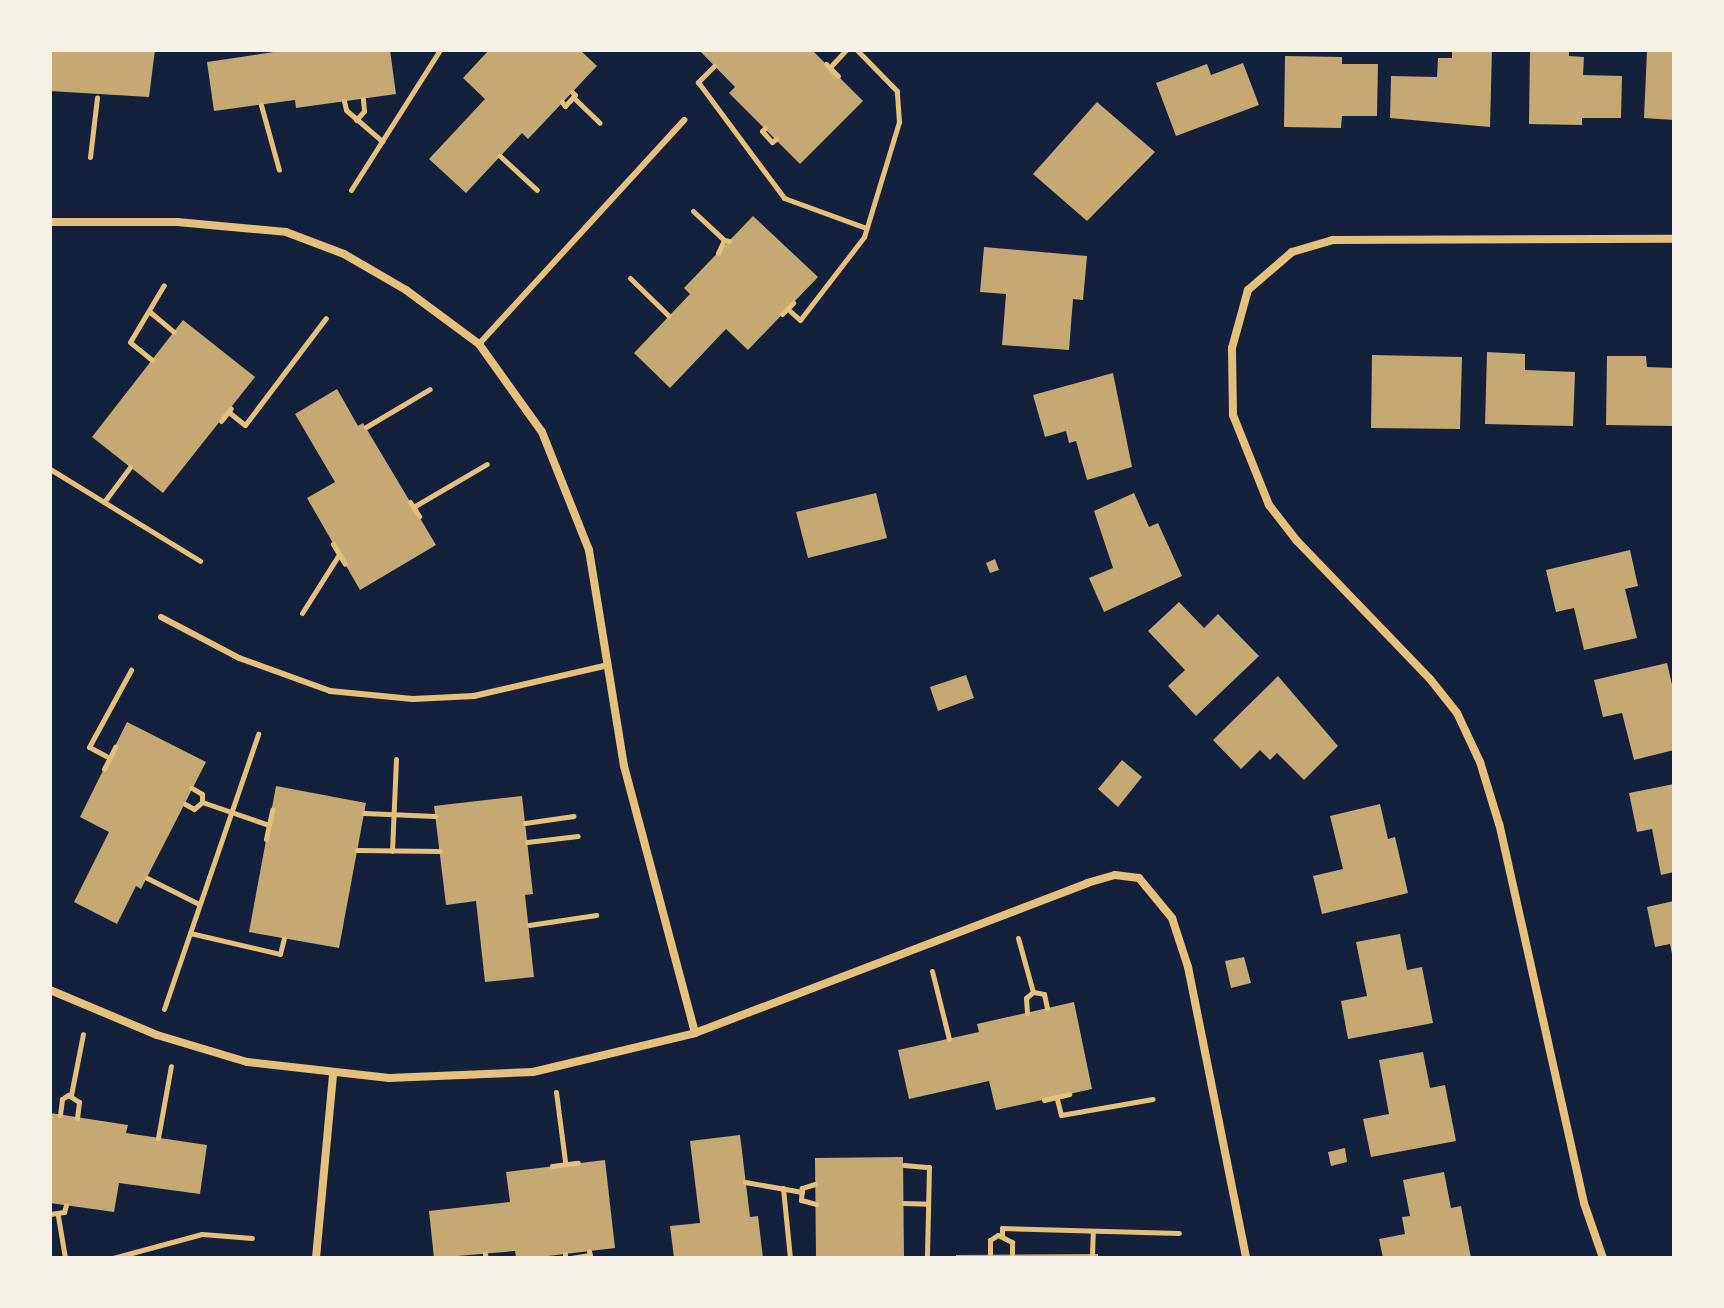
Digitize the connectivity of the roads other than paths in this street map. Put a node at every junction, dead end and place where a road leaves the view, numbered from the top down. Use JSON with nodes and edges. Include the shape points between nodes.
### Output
{"nodes":[{"id":1,"x":684,"y":120,"type":"dead end"},
{"id":2,"x":50,"y":222,"type":"edge"},
{"id":3,"x":1674,"y":239,"type":"edge"},
{"id":4,"x":479,"y":344,"type":"junction"},
{"id":5,"x":161,"y":617,"type":"dead end"},
{"id":6,"x":608,"y":665,"type":"junction"},
{"id":7,"x":50,"y":990,"type":"edge"},
{"id":8,"x":695,"y":1033,"type":"junction"},
{"id":9,"x":333,"y":1075,"type":"junction"},
{"id":10,"x":316,"y":1258,"type":"edge"},
{"id":11,"x":1246,"y":1258,"type":"edge"},
{"id":12,"x":1603,"y":1258,"type":"edge"}],
"edges":[{"from":1,"to":4,"type":"lane"},
{"from":2,"to":4,"type":"street","via":[[177,222],[286,232],[344,254],[406,290]]},
{"from":3,"to":12,"type":"street","via":[[1333,240],[1292,252],[1248,290],[1232,348],[1233,415],[1269,505],[1457,713],[1480,762],[1499,824],[1584,1203]]},
{"from":4,"to":6,"type":"street","via":[[542,432],[567,485],[589,550]]},
{"from":5,"to":6,"type":"lane","via":[[239,658],[330,691],[413,699],[474,696]]},
{"from":6,"to":8,"type":"street","via":[[624,766]]},
{"from":7,"to":9,"type":"street","via":[[157,1035],[247,1062]]},
{"from":8,"to":9,"type":"street","via":[[533,1072]]},
{"from":8,"to":11,"type":"street","via":[[1087,883],[1115,875],[1139,878],[1172,918],[1188,967]]},
{"from":9,"to":10,"type":"street"}]}
